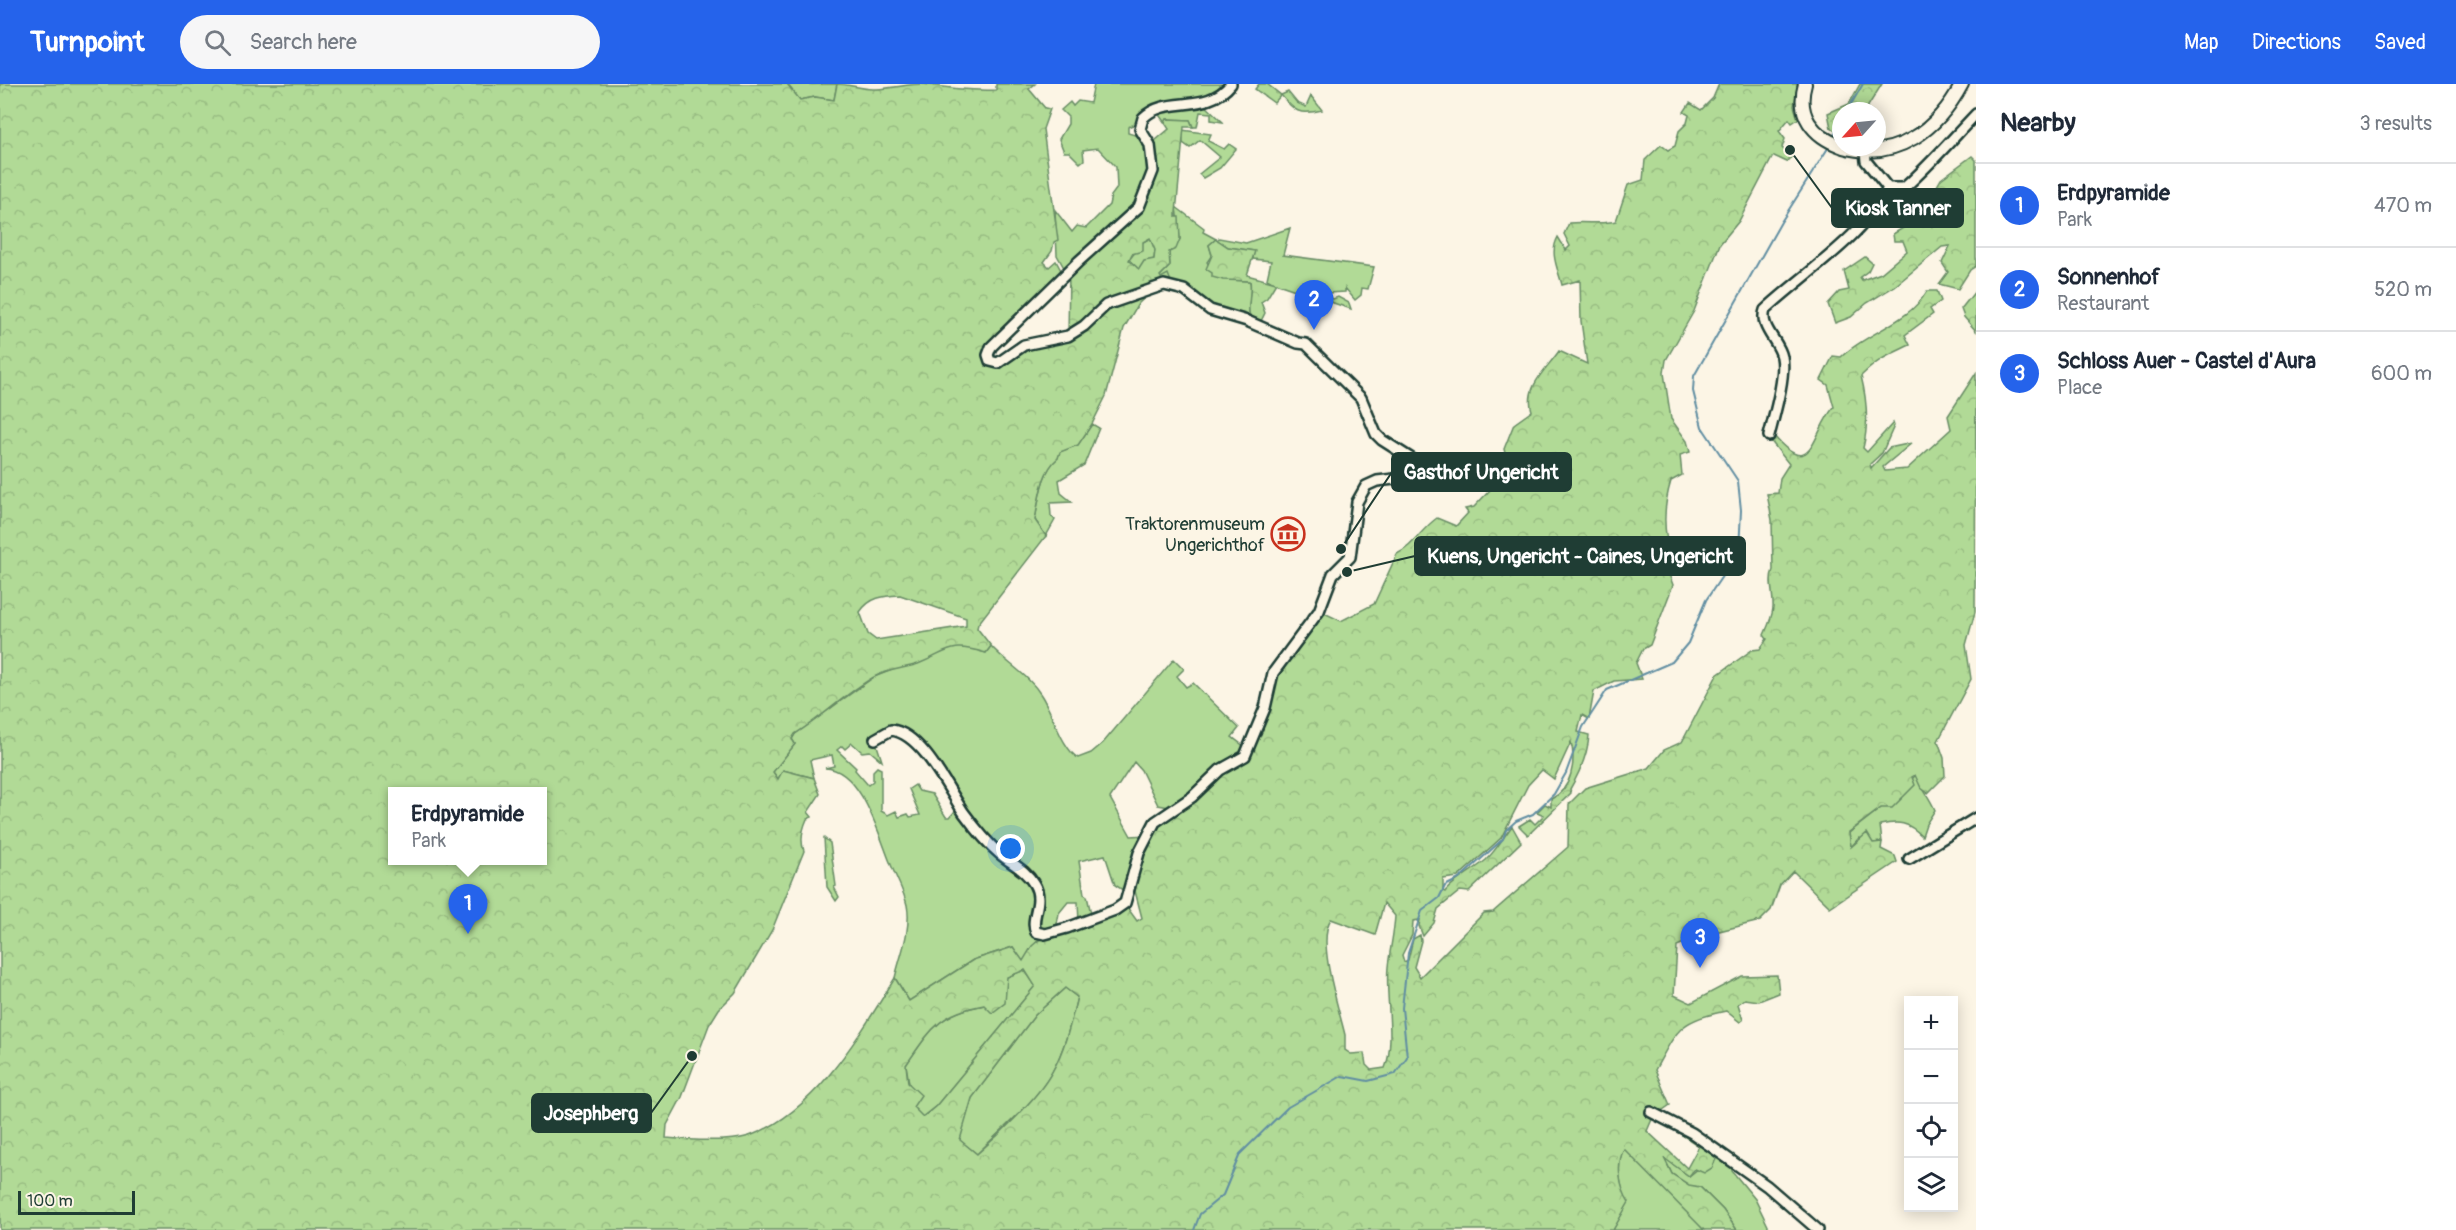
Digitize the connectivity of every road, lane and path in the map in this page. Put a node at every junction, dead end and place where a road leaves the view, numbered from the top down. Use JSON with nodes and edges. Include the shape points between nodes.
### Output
{"nodes":[{"id":1,"x":1231,"y":84,"type":"edge"},
{"id":2,"x":1804,"y":84,"type":"edge"},
{"id":3,"x":1962,"y":84,"type":"edge"},
{"id":4,"x":1976,"y":114,"type":"edge"},
{"id":5,"x":1832,"y":142,"type":"edge"},
{"id":6,"x":1886,"y":147,"type":"edge"},
{"id":7,"x":1866,"y":156,"type":"edge"},
{"id":8,"x":1888,"y":188,"type":"junction"},
{"id":9,"x":1769,"y":436,"type":"dead end"},
{"id":10,"x":875,"y":739,"type":"dead end"},
{"id":11,"x":1976,"y":818,"type":"edge"},
{"id":12,"x":1909,"y":859,"type":"dead end"},
{"id":13,"x":1651,"y":1112,"type":"dead end"},
{"id":14,"x":1818,"y":1230,"type":"edge"}],
"edges":[{"from":1,"to":10,"type":"street","via":[[1203,102],[1160,107],[1143,118],[1140,129],[1149,145],[1153,171],[1140,207],[991,347],[990,361],[998,363],[1024,345],[1068,336],[1106,305],[1164,285],[1173,287],[1184,290],[1210,310],[1306,344],[1361,398],[1376,434],[1418,467],[1403,478],[1366,486],[1357,502],[1350,557],[1333,574],[1319,611],[1273,673],[1265,708],[1245,756],[1220,770],[1192,797],[1155,822],[1139,852],[1128,897],[1121,907],[1067,928],[1045,934],[1036,932],[1039,900],[1032,881],[979,834],[909,736],[891,730]]},
{"from":2,"to":5,"type":"main road","via":[[1801,98],[1809,126]]},
{"from":3,"to":6,"type":"main road","via":[[1945,113],[1925,132]]},
{"from":4,"to":8,"type":"street","via":[[1904,188]]},
{"from":7,"to":8,"type":"street"},
{"from":8,"to":9,"type":"street","via":[[1874,211],[1847,240],[1793,284],[1762,316],[1782,358]]},
{"from":11,"to":12,"type":"street"},
{"from":13,"to":14,"type":"street","via":[[1692,1133],[1788,1202]]}]}
